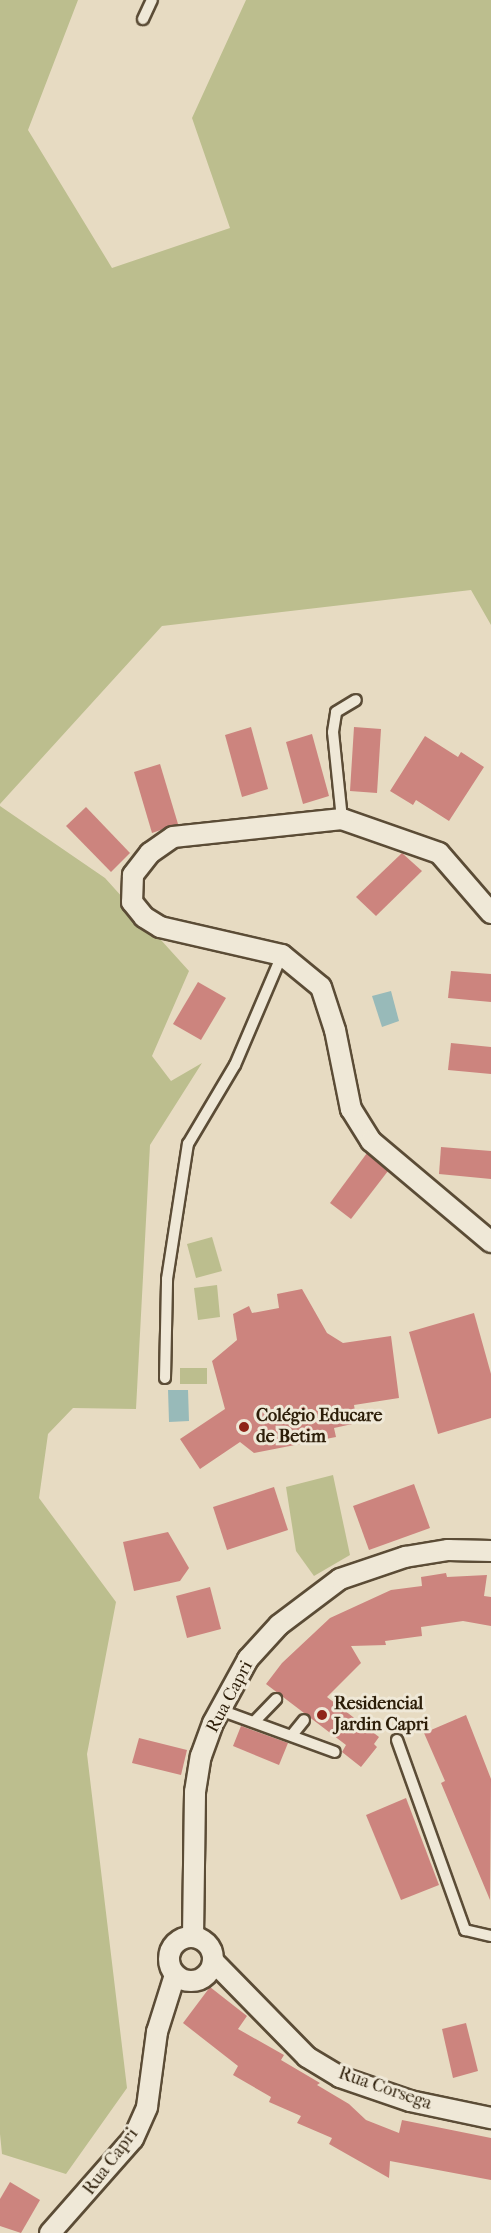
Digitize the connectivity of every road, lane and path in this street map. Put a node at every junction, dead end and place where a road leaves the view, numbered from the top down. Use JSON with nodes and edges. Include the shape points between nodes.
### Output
{"nodes":[{"id":1,"x":152,"y":0,"type":"edge"},
{"id":2,"x":143,"y":19,"type":"dead end"},
{"id":3,"x":356,"y":699,"type":"dead end"},
{"id":4,"x":342,"y":819,"type":"junction"},
{"id":5,"x":491,"y":913,"type":"edge"},
{"id":6,"x":282,"y":955,"type":"junction"},
{"id":7,"x":491,"y":1242,"type":"edge"},
{"id":8,"x":165,"y":1378,"type":"dead end"},
{"id":9,"x":491,"y":1551,"type":"edge"},
{"id":10,"x":276,"y":1699,"type":"dead end"},
{"id":11,"x":220,"y":1710,"type":"junction"},
{"id":12,"x":304,"y":1720,"type":"dead end"},
{"id":13,"x":254,"y":1722,"type":"junction"},
{"id":14,"x":292,"y":1735,"type":"junction"},
{"id":15,"x":397,"y":1740,"type":"dead end"},
{"id":16,"x":335,"y":1752,"type":"dead end"},
{"id":17,"x":193,"y":1936,"type":"junction"},
{"id":18,"x":491,"y":1936,"type":"edge"},
{"id":19,"x":214,"y":1962,"type":"junction"},
{"id":20,"x":175,"y":1975,"type":"junction"},
{"id":21,"x":491,"y":2118,"type":"edge"},
{"id":22,"x":50,"y":2233,"type":"edge"}],
"edges":[{"from":1,"to":2,"type":"lane"},
{"from":3,"to":4,"type":"lane","via":[[336,711],[333,732]]},
{"from":4,"to":5,"type":"street","via":[[440,853]]},
{"from":4,"to":6,"type":"street","via":[[173,837],[150,853],[133,874],[132,902],[144,917],[160,927]]},
{"from":6,"to":7,"type":"street","via":[[321,987],[335,1030],[351,1110],[371,1141]]},
{"from":6,"to":8,"type":"lane","via":[[236,1065],[188,1144],[167,1279]]},
{"from":9,"to":11,"type":"street","name":"Rua Capri","via":[[448,1550],[405,1557],[340,1579],[279,1625],[248,1659]]},
{"from":10,"to":13,"type":"lane"},
{"from":11,"to":13,"type":"lane"},
{"from":11,"to":17,"type":"street","name":"Rua Capri","via":[[201,1756],[195,1792]]},
{"from":12,"to":14,"type":"lane"},
{"from":13,"to":14,"type":"lane"},
{"from":14,"to":16,"type":"lane"},
{"from":15,"to":18,"type":"lane","via":[[465,1930]]},
{"from":17,"to":19,"type":"street","via":[[211,1948]]},
{"from":17,"to":20,"type":"street","name":"Rua Capri","via":[[177,1941],[170,1952]]},
{"from":19,"to":20,"type":"street","via":[[208,1974],[198,1981],[182,1980]]},
{"from":19,"to":21,"type":"street","name":"Rua Corsega","via":[[307,2057],[340,2077],[410,2101]]},
{"from":20,"to":22,"type":"street","name":"Rua Capri","via":[[157,2032],[147,2107],[133,2139]]}]}
